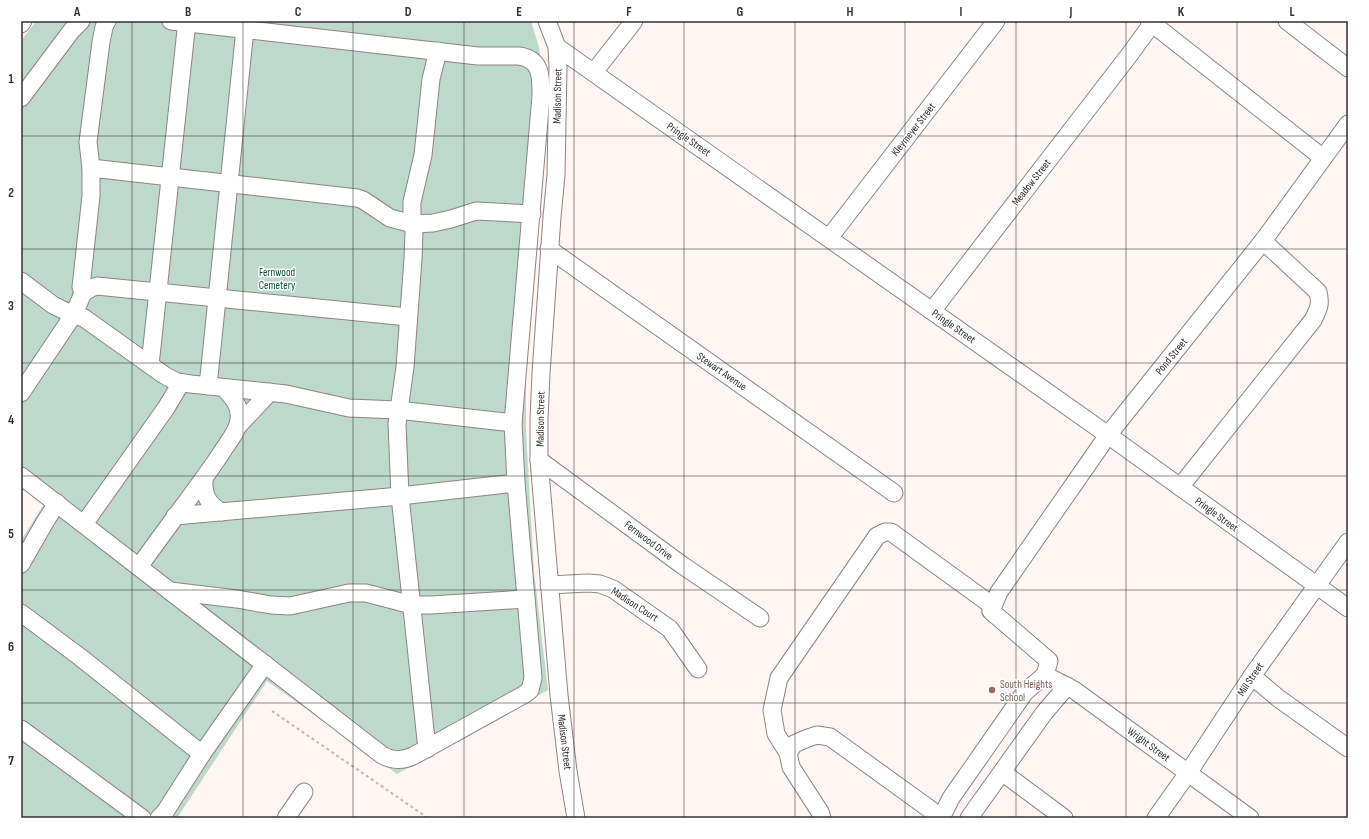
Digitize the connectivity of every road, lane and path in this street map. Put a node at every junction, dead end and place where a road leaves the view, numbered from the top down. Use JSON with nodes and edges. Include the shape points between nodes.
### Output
{"nodes":[{"id":1,"x":23,"y":21,"type":"edge"},
{"id":2,"x":81,"y":21,"type":"edge"},
{"id":3,"x":107,"y":21,"type":"edge"},
{"id":4,"x":547,"y":21,"type":"edge"},
{"id":5,"x":634,"y":21,"type":"edge"},
{"id":6,"x":996,"y":21,"type":"edge"},
{"id":7,"x":1287,"y":21,"type":"edge"},
{"id":8,"x":182,"y":22,"type":"edge"},
{"id":9,"x":1152,"y":22,"type":"edge"},
{"id":10,"x":21,"y":24,"type":"edge"},
{"id":11,"x":245,"y":29,"type":"junction"},
{"id":12,"x":557,"y":47,"type":"junction"},
{"id":13,"x":438,"y":51,"type":"junction"},
{"id":14,"x":1348,"y":68,"type":"edge"},
{"id":15,"x":594,"y":72,"type":"junction"},
{"id":16,"x":21,"y":98,"type":"edge"},
{"id":17,"x":1348,"y":124,"type":"edge"},
{"id":18,"x":1323,"y":158,"type":"junction"},
{"id":19,"x":91,"y":168,"type":"junction"},
{"id":20,"x":171,"y":178,"type":"junction"},
{"id":21,"x":229,"y":184,"type":"junction"},
{"id":22,"x":532,"y":214,"type":"junction"},
{"id":23,"x":413,"y":224,"type":"junction"},
{"id":24,"x":829,"y":238,"type":"junction"},
{"id":25,"x":1263,"y":241,"type":"junction"},
{"id":26,"x":549,"y":249,"type":"junction"},
{"id":27,"x":21,"y":282,"type":"edge"},
{"id":28,"x":158,"y":292,"type":"junction"},
{"id":29,"x":83,"y":293,"type":"junction"},
{"id":30,"x":217,"y":298,"type":"junction"},
{"id":31,"x":932,"y":311,"type":"junction"},
{"id":32,"x":74,"y":314,"type":"junction"},
{"id":33,"x":408,"y":317,"type":"junction"},
{"id":34,"x":150,"y":365,"type":"junction"},
{"id":35,"x":180,"y":383,"type":"junction"},
{"id":36,"x":216,"y":387,"type":"junction"},
{"id":37,"x":270,"y":392,"type":"junction"},
{"id":38,"x":21,"y":393,"type":"edge"},
{"id":39,"x":398,"y":410,"type":"junction"},
{"id":40,"x":513,"y":423,"type":"junction"},
{"id":41,"x":238,"y":426,"type":"junction"},
{"id":42,"x":1108,"y":435,"type":"junction"},
{"id":43,"x":539,"y":460,"type":"junction"},
{"id":44,"x":21,"y":476,"type":"edge"},
{"id":45,"x":204,"y":479,"type":"junction"},
{"id":46,"x":516,"y":483,"type":"junction"},
{"id":47,"x":1180,"y":488,"type":"junction"},
{"id":48,"x":894,"y":493,"type":"dead end"},
{"id":49,"x":400,"y":496,"type":"junction"},
{"id":50,"x":57,"y":503,"type":"junction"},
{"id":51,"x":222,"y":512,"type":"junction"},
{"id":52,"x":175,"y":516,"type":"junction"},
{"id":53,"x":84,"y":524,"type":"junction"},
{"id":54,"x":1348,"y":542,"type":"edge"},
{"id":55,"x":21,"y":564,"type":"edge"},
{"id":56,"x":139,"y":567,"type":"junction"},
{"id":57,"x":549,"y":585,"type":"junction"},
{"id":58,"x":1316,"y":585,"type":"junction"},
{"id":59,"x":170,"y":591,"type":"junction"},
{"id":60,"x":526,"y":598,"type":"junction"},
{"id":61,"x":996,"y":599,"type":"junction"},
{"id":62,"x":412,"y":605,"type":"junction"},
{"id":63,"x":1348,"y":608,"type":"edge"},
{"id":64,"x":21,"y":613,"type":"edge"},
{"id":65,"x":760,"y":618,"type":"dead end"},
{"id":66,"x":265,"y":664,"type":"junction"},
{"id":67,"x":698,"y":669,"type":"dead end"},
{"id":68,"x":1045,"y":674,"type":"junction"},
{"id":69,"x":1252,"y":676,"type":"junction"},
{"id":70,"x":1067,"y":686,"type":"junction"},
{"id":71,"x":272,"y":711,"type":"dead end"},
{"id":72,"x":21,"y":729,"type":"edge"},
{"id":73,"x":1348,"y":748,"type":"edge"},
{"id":74,"x":427,"y":749,"type":"junction"},
{"id":75,"x":788,"y":753,"type":"junction"},
{"id":76,"x":202,"y":754,"type":"junction"},
{"id":77,"x":1002,"y":772,"type":"junction"},
{"id":78,"x":1188,"y":773,"type":"junction"},
{"id":79,"x":304,"y":792,"type":"dead end"},
{"id":80,"x":142,"y":818,"type":"edge"},
{"id":81,"x":159,"y":818,"type":"edge"},
{"id":82,"x":286,"y":818,"type":"edge"},
{"id":83,"x":428,"y":818,"type":"edge"},
{"id":84,"x":576,"y":818,"type":"edge"},
{"id":85,"x":822,"y":818,"type":"edge"},
{"id":86,"x":934,"y":818,"type":"edge"},
{"id":87,"x":941,"y":818,"type":"edge"},
{"id":88,"x":969,"y":818,"type":"edge"},
{"id":89,"x":1064,"y":818,"type":"edge"},
{"id":90,"x":1156,"y":818,"type":"edge"},
{"id":91,"x":1250,"y":818,"type":"edge"}],
"edges":[{"from":1,"to":10,"type":"street"},
{"from":2,"to":16,"type":"street"},
{"from":3,"to":19,"type":"street","via":[[101,42],[88,142]]},
{"from":4,"to":12,"type":"street","name":"Madison Street"},
{"from":5,"to":15,"type":"street"},
{"from":6,"to":24,"type":"street","name":"Kleymeyer Street"},
{"from":7,"to":14,"type":"street"},
{"from":8,"to":11,"type":"street"},
{"from":8,"to":20,"type":"street"},
{"from":9,"to":18,"type":"street"},
{"from":9,"to":31,"type":"street","name":"Meadow Street"},
{"from":11,"to":13,"type":"street"},
{"from":11,"to":21,"type":"street"},
{"from":12,"to":15,"type":"street","name":"Pringle Street"},
{"from":12,"to":26,"type":"street","name":"Madison Street","via":[[556,175]]},
{"from":13,"to":22,"type":"street","via":[[478,56],[519,56],[535,63],[541,80],[541,96]]},
{"from":13,"to":23,"type":"street","via":[[431,79],[423,155],[412,202]]},
{"from":15,"to":24,"type":"street","name":"Pringle Street"},
{"from":17,"to":18,"type":"street","name":"Pond Street"},
{"from":18,"to":25,"type":"street","name":"Pond Street"},
{"from":19,"to":20,"type":"street"},
{"from":19,"to":29,"type":"street","via":[[91,196],[81,287]]},
{"from":20,"to":21,"type":"street"},
{"from":20,"to":28,"type":"street"},
{"from":21,"to":23,"type":"street","via":[[357,198],[390,218]]},
{"from":21,"to":30,"type":"street"},
{"from":22,"to":23,"type":"street","via":[[476,211],[433,223]]},
{"from":22,"to":40,"type":"street"},
{"from":23,"to":33,"type":"street"},
{"from":24,"to":31,"type":"street","name":"Pringle Street"},
{"from":25,"to":42,"type":"street","name":"Pond Street"},
{"from":25,"to":47,"type":"street","via":[[1318,292],[1318,309],[1313,320]]},
{"from":26,"to":43,"type":"street","name":"Madison Street","via":[[541,374]]},
{"from":26,"to":48,"type":"street","name":"Stewart Avenue"},
{"from":27,"to":32,"type":"street","via":[[53,305]]},
{"from":28,"to":29,"type":"street","via":[[101,286]]},
{"from":28,"to":30,"type":"street"},
{"from":28,"to":34,"type":"street"},
{"from":29,"to":32,"type":"street"},
{"from":30,"to":33,"type":"street"},
{"from":30,"to":36,"type":"street"},
{"from":31,"to":42,"type":"street","name":"Pringle Street"},
{"from":32,"to":34,"type":"street","via":[[84,318]]},
{"from":32,"to":38,"type":"street"},
{"from":33,"to":39,"type":"street","via":[[405,368]]},
{"from":34,"to":35,"type":"street"},
{"from":35,"to":36,"type":"street"},
{"from":35,"to":53,"type":"street","via":[[166,408]]},
{"from":36,"to":37,"type":"street"},
{"from":36,"to":41,"type":"street","via":[[237,404]]},
{"from":37,"to":39,"type":"street","via":[[349,408]]},
{"from":37,"to":41,"type":"street"},
{"from":39,"to":40,"type":"street"},
{"from":39,"to":49,"type":"street"},
{"from":40,"to":46,"type":"street"},
{"from":41,"to":45,"type":"street"},
{"from":42,"to":47,"type":"street","name":"Pringle Street"},
{"from":42,"to":61,"type":"street","name":"Pond Street"},
{"from":43,"to":57,"type":"street","name":"Madison Street"},
{"from":43,"to":65,"type":"street","name":"Fernwood Drive","via":[[682,565]]},
{"from":44,"to":50,"type":"street"},
{"from":45,"to":51,"type":"street","via":[[206,498]]},
{"from":45,"to":52,"type":"street"},
{"from":46,"to":49,"type":"street"},
{"from":46,"to":60,"type":"street"},
{"from":47,"to":58,"type":"street","name":"Pringle Street"},
{"from":49,"to":51,"type":"street"},
{"from":49,"to":62,"type":"street"},
{"from":50,"to":53,"type":"street"},
{"from":50,"to":55,"type":"street"},
{"from":51,"to":52,"type":"street"},
{"from":52,"to":56,"type":"street"},
{"from":53,"to":56,"type":"street"},
{"from":54,"to":58,"type":"street","name":"Mill Street"},
{"from":56,"to":59,"type":"street"},
{"from":57,"to":67,"type":"street","name":"Madison Court","via":[[588,583],[613,589],[670,629]]},
{"from":57,"to":84,"type":"street","name":"Madison Street","via":[[559,695]]},
{"from":58,"to":63,"type":"street","name":"Pringle Street"},
{"from":58,"to":69,"type":"street","name":"Mill Street"},
{"from":59,"to":62,"type":"street","via":[[290,606],[366,593]]},
{"from":59,"to":66,"type":"street"},
{"from":60,"to":62,"type":"street"},
{"from":60,"to":74,"type":"street","via":[[533,678],[530,690]]},
{"from":61,"to":68,"type":"street","via":[[991,611],[1049,662]]},
{"from":61,"to":75,"type":"street","via":[[891,532],[877,536],[779,678],[772,710],[776,734]]},
{"from":62,"to":74,"type":"street"},
{"from":64,"to":76,"type":"street"},
{"from":66,"to":74,"type":"street","via":[[389,759],[406,759]]},
{"from":66,"to":76,"type":"street"},
{"from":68,"to":70,"type":"street","name":"Wright Street"},
{"from":68,"to":87,"type":"street","via":[[1025,692],[951,798]]},
{"from":69,"to":73,"type":"street"},
{"from":69,"to":78,"type":"street","name":"Mill Street"},
{"from":70,"to":77,"type":"street","via":[[1044,713]]},
{"from":70,"to":78,"type":"street","name":"Wright Street"},
{"from":71,"to":83,"type":"path"},
{"from":72,"to":80,"type":"street"},
{"from":75,"to":85,"type":"street","via":[[791,767]]},
{"from":75,"to":86,"type":"street","via":[[794,744],[808,738],[817,735],[830,737],[931,810]]},
{"from":76,"to":81,"type":"street"},
{"from":77,"to":88,"type":"street"},
{"from":77,"to":89,"type":"street"},
{"from":78,"to":90,"type":"street","name":"Mill Street"},
{"from":78,"to":91,"type":"street","name":"Wright Street"},
{"from":79,"to":82,"type":"street"}]}
